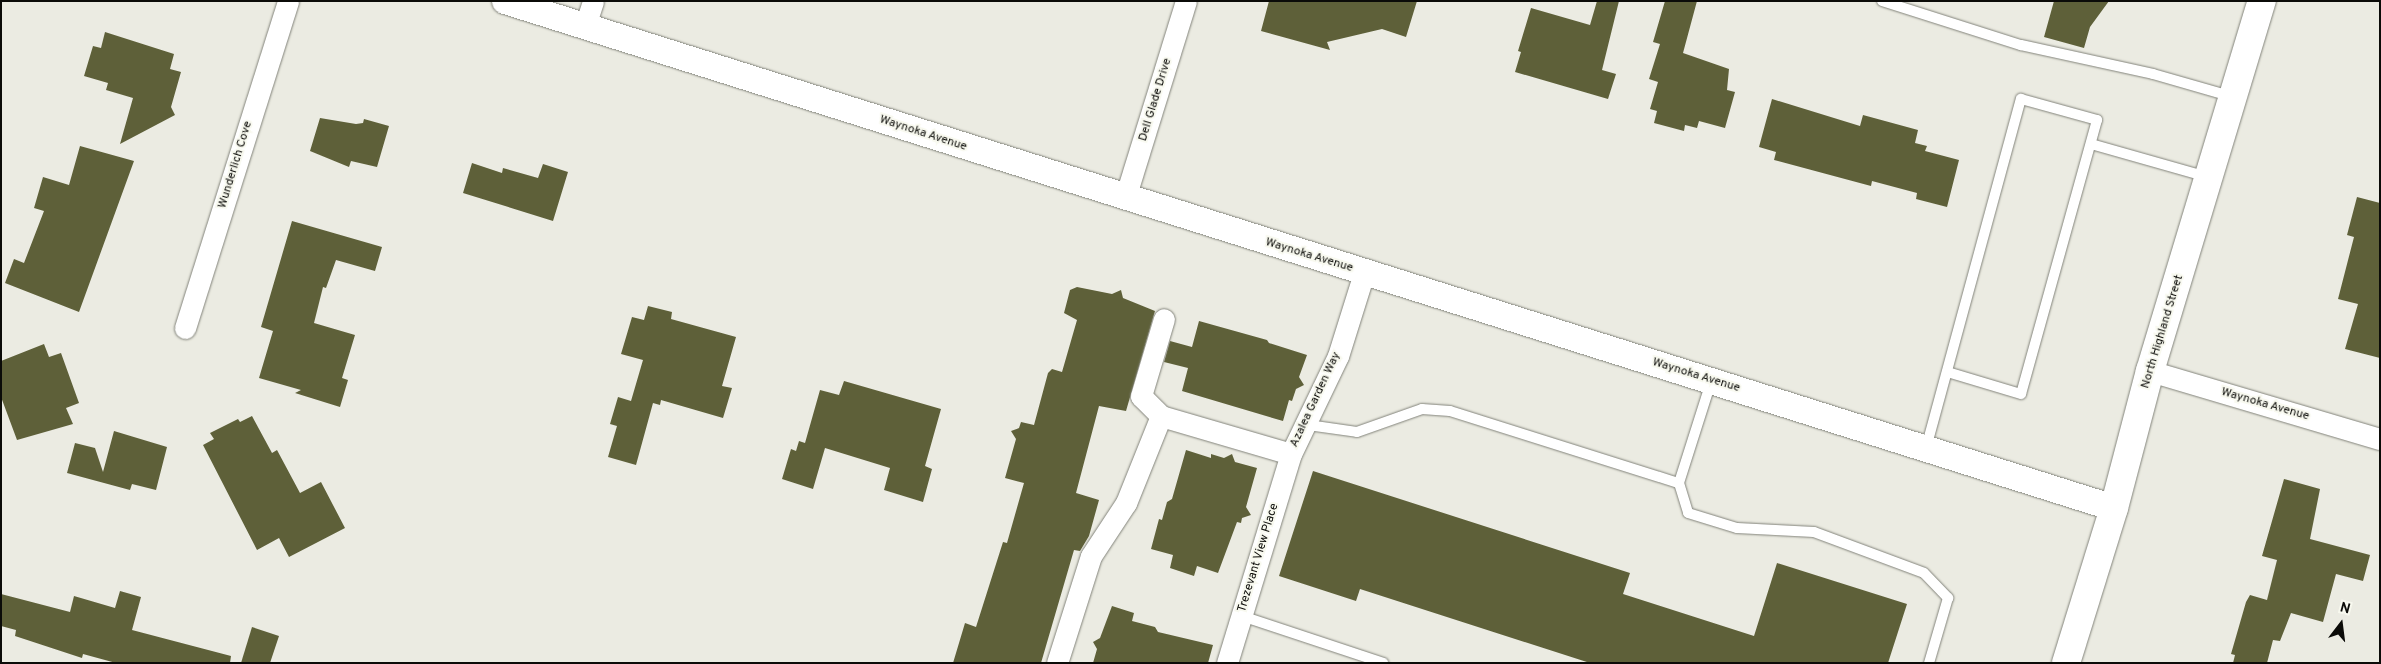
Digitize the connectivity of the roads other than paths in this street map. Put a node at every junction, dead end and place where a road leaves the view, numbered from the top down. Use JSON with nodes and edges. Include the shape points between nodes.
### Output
{"nodes":[{"id":1,"x":288,"y":1,"type":"edge"},
{"id":2,"x":505,"y":1,"type":"edge"},
{"id":3,"x":593,"y":1,"type":"edge"},
{"id":4,"x":1186,"y":1,"type":"edge"},
{"id":5,"x":1882,"y":1,"type":"edge"},
{"id":6,"x":2262,"y":1,"type":"edge"},
{"id":7,"x":585,"y":26,"type":"junction"},
{"id":8,"x":2234,"y":97,"type":"junction"},
{"id":9,"x":2091,"y":144,"type":"junction"},
{"id":10,"x":2209,"y":177,"type":"junction"},
{"id":11,"x":1125,"y":198,"type":"junction"},
{"id":12,"x":1364,"y":273,"type":"junction"},
{"id":13,"x":1164,"y":319,"type":"dead end"},
{"id":14,"x":185,"y":328,"type":"dead end"},
{"id":15,"x":2150,"y":371,"type":"junction"},
{"id":16,"x":1947,"y":372,"type":"junction"},
{"id":17,"x":1711,"y":381,"type":"junction"},
{"id":18,"x":1161,"y":416,"type":"junction"},
{"id":19,"x":1308,"y":425,"type":"junction"},
{"id":20,"x":2380,"y":439,"type":"edge"},
{"id":21,"x":1926,"y":449,"type":"junction"},
{"id":22,"x":1292,"y":454,"type":"junction"},
{"id":23,"x":1679,"y":483,"type":"junction"},
{"id":24,"x":2114,"y":508,"type":"junction"},
{"id":25,"x":1242,"y":616,"type":"junction"},
{"id":26,"x":1057,"y":663,"type":"edge"},
{"id":27,"x":1227,"y":663,"type":"edge"},
{"id":28,"x":1383,"y":663,"type":"edge"},
{"id":29,"x":1929,"y":663,"type":"edge"},
{"id":30,"x":2066,"y":663,"type":"edge"}],
"edges":[{"from":1,"to":14,"type":"street","name":"Wunderlich Cove"},
{"from":2,"to":7,"type":"street","name":"Waynoka Avenue"},
{"from":3,"to":7,"type":"street"},
{"from":4,"to":11,"type":"street","name":"Dell Glade Drive"},
{"from":5,"to":8,"type":"lane","via":[[2021,46],[2153,74]]},
{"from":6,"to":8,"type":"main road","name":"North Highland Street"},
{"from":7,"to":11,"type":"street","name":"Waynoka Avenue"},
{"from":8,"to":10,"type":"main road","name":"North Highland Street"},
{"from":9,"to":10,"type":"lane"},
{"from":9,"to":16,"type":"lane","via":[[2020,394]]},
{"from":9,"to":16,"type":"lane","via":[[2097,120],[2021,99]]},
{"from":10,"to":15,"type":"main road","name":"North Highland Street"},
{"from":11,"to":12,"type":"street","name":"Waynoka Avenue"},
{"from":12,"to":17,"type":"street","name":"Waynoka Avenue"},
{"from":12,"to":19,"type":"street","name":"Azalea Garden Way","via":[[1338,356]]},
{"from":13,"to":18,"type":"street","name":"Azalea Garden Way","via":[[1141,396]]},
{"from":15,"to":20,"type":"street","name":"Waynoka Avenue"},
{"from":15,"to":24,"type":"main road","name":"North Highland Street"},
{"from":16,"to":21,"type":"lane"},
{"from":17,"to":21,"type":"street","name":"Waynoka Avenue"},
{"from":17,"to":23,"type":"lane"},
{"from":18,"to":22,"type":"street","name":"Azalea Garden Way"},
{"from":18,"to":26,"type":"street","via":[[1126,503],[1090,556]]},
{"from":19,"to":22,"type":"street","name":"Azalea Garden Way"},
{"from":19,"to":23,"type":"lane","via":[[1357,432],[1422,409],[1450,411]]},
{"from":21,"to":24,"type":"street","name":"Waynoka Avenue"},
{"from":22,"to":25,"type":"street","name":"Trezevant View Place"},
{"from":23,"to":29,"type":"lane","via":[[1688,513],[1737,528],[1814,532],[1924,573],[1948,598]]},
{"from":24,"to":30,"type":"main road","name":"North Highland Street"},
{"from":25,"to":27,"type":"street","name":"Trezevant View Place"},
{"from":25,"to":28,"type":"lane"}]}
